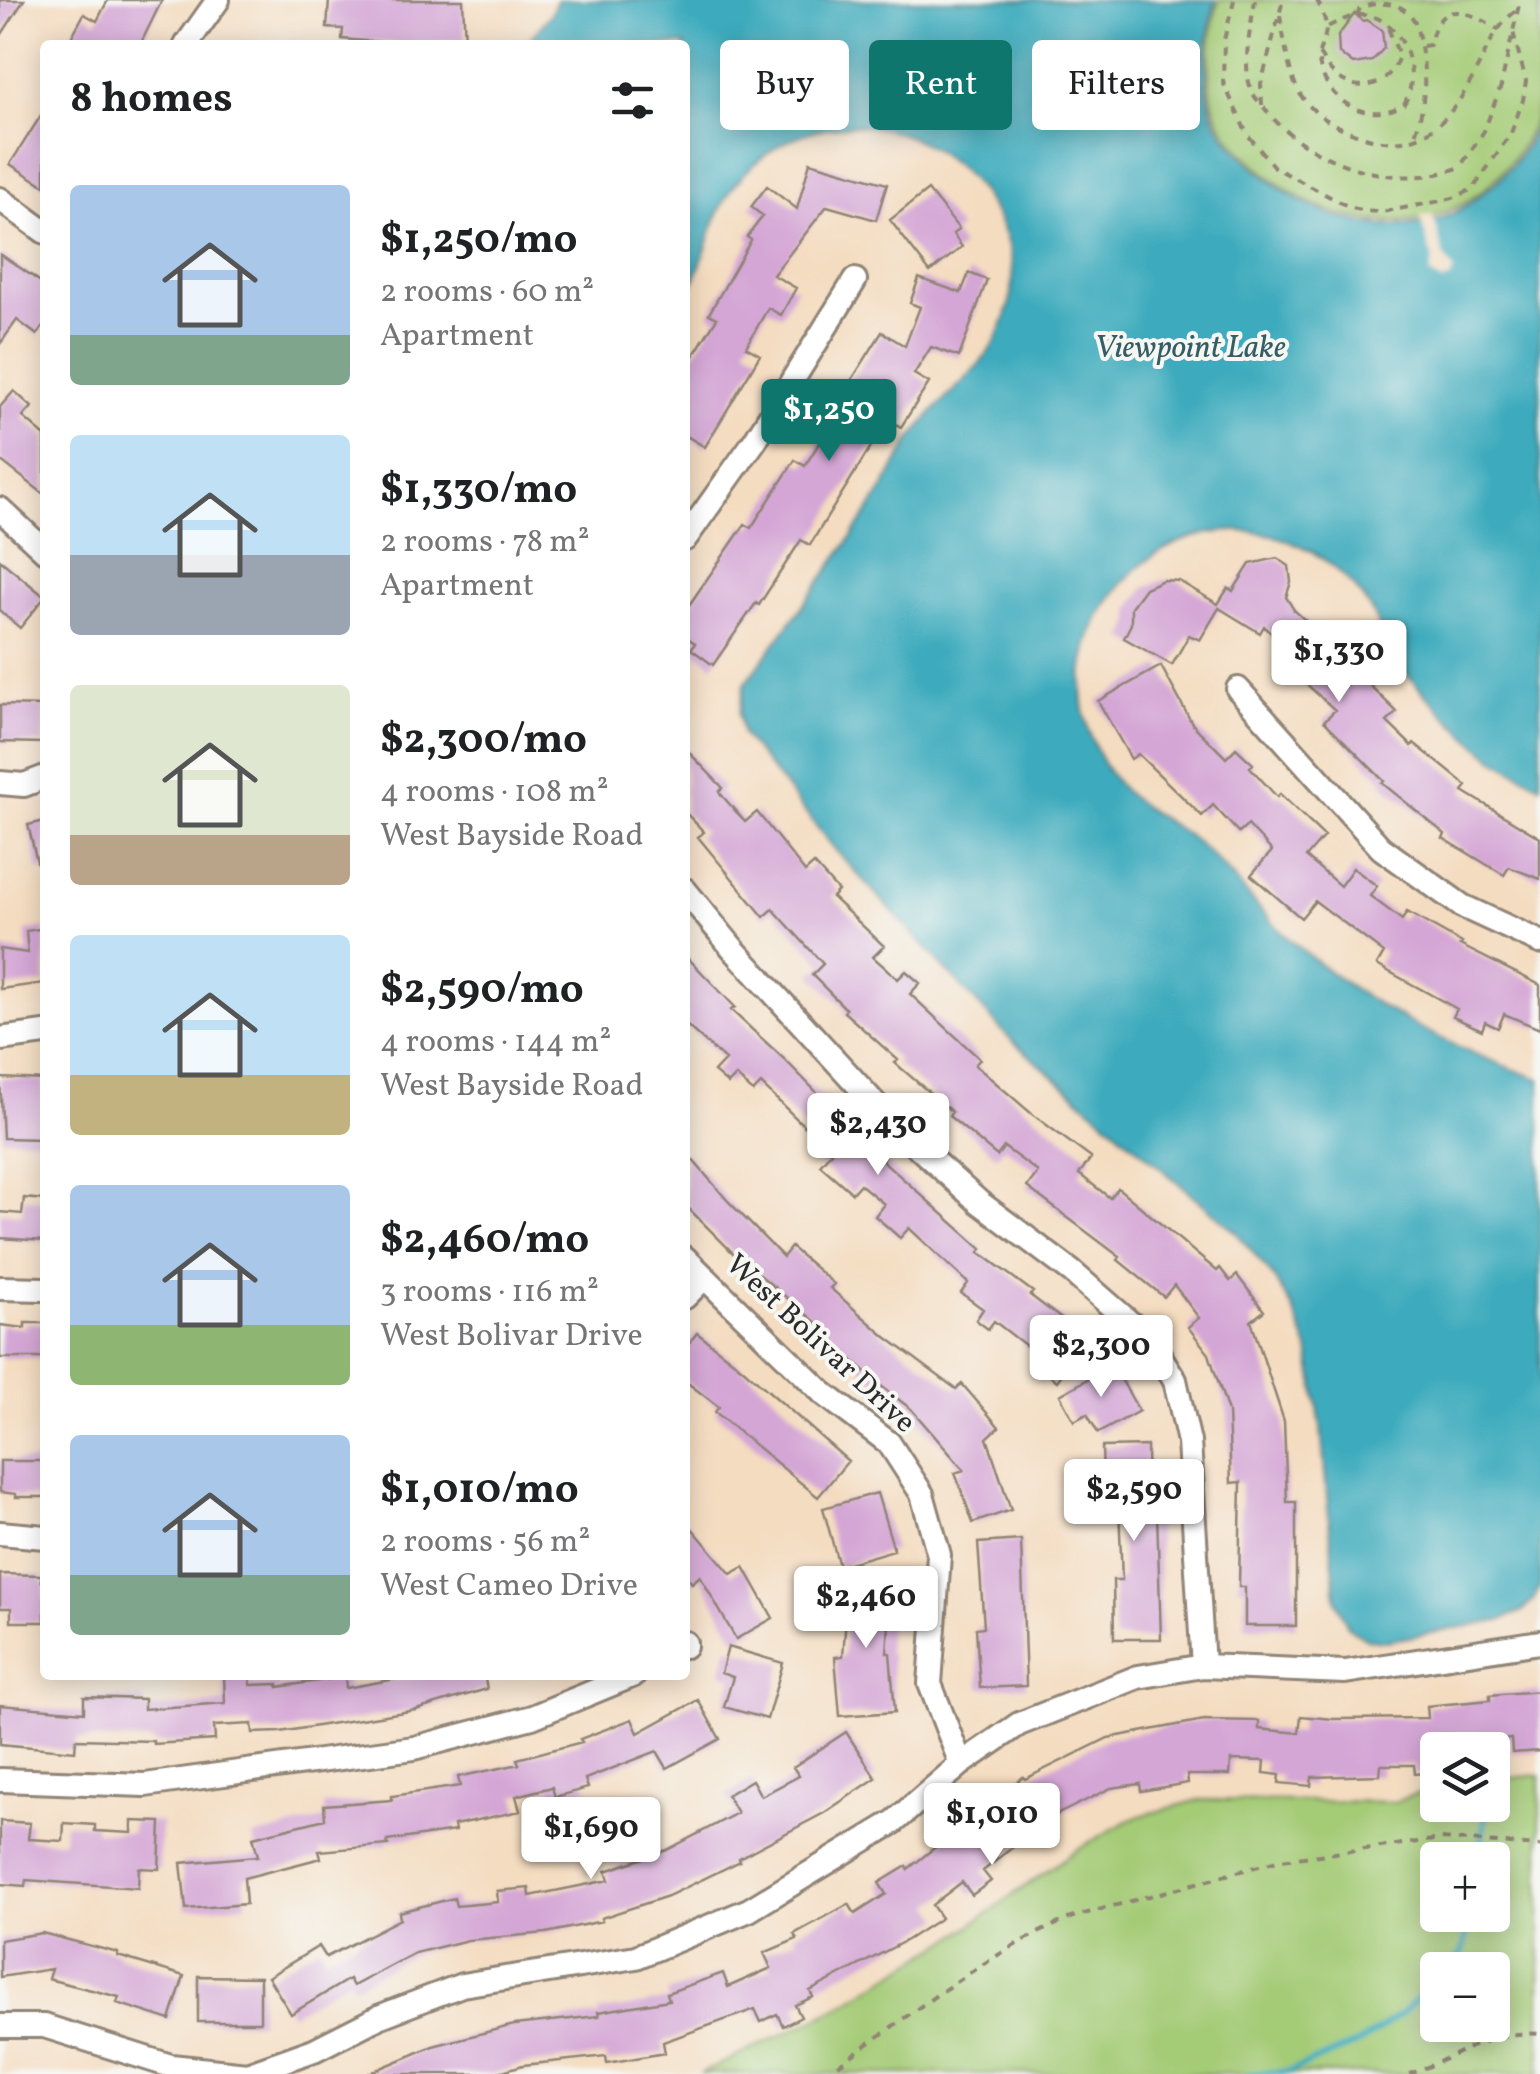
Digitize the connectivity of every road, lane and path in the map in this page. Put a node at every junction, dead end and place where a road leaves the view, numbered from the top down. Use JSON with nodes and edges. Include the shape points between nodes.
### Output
{"nodes":[{"id":1,"x":218,"y":0,"type":"edge"},
{"id":2,"x":1234,"y":0,"type":"edge"},
{"id":3,"x":1255,"y":0,"type":"edge"},
{"id":4,"x":1283,"y":0,"type":"edge"},
{"id":5,"x":1317,"y":0,"type":"edge"},
{"id":6,"x":1520,"y":0,"type":"edge"},
{"id":7,"x":1462,"y":2,"type":"dead end"},
{"id":8,"x":1441,"y":7,"type":"dead end"},
{"id":9,"x":1516,"y":10,"type":"junction"},
{"id":10,"x":1280,"y":16,"type":"junction"},
{"id":11,"x":1357,"y":17,"type":"junction"},
{"id":12,"x":1388,"y":25,"type":"junction"},
{"id":13,"x":1327,"y":27,"type":"junction"},
{"id":14,"x":1498,"y":30,"type":"junction"},
{"id":15,"x":1513,"y":32,"type":"junction"},
{"id":16,"x":190,"y":40,"type":"edge"},
{"id":17,"x":1421,"y":46,"type":"junction"},
{"id":18,"x":1319,"y":54,"type":"junction"},
{"id":19,"x":1262,"y":105,"type":"junction"},
{"id":20,"x":1414,"y":138,"type":"junction"},
{"id":21,"x":0,"y":199,"type":"edge"},
{"id":22,"x":40,"y":228,"type":"edge"},
{"id":23,"x":856,"y":280,"type":"dead end"},
{"id":24,"x":0,"y":509,"type":"edge"},
{"id":25,"x":690,"y":532,"type":"edge"},
{"id":26,"x":40,"y":546,"type":"edge"},
{"id":27,"x":1238,"y":689,"type":"dead end"},
{"id":28,"x":40,"y":779,"type":"edge"},
{"id":29,"x":0,"y":783,"type":"edge"},
{"id":30,"x":690,"y":896,"type":"edge"},
{"id":31,"x":1540,"y":942,"type":"edge"},
{"id":32,"x":40,"y":1034,"type":"edge"},
{"id":33,"x":0,"y":1039,"type":"edge"},
{"id":34,"x":690,"y":1263,"type":"edge"},
{"id":35,"x":704,"y":1278,"type":"junction"},
{"id":36,"x":0,"y":1288,"type":"edge"},
{"id":37,"x":40,"y":1288,"type":"edge"},
{"id":38,"x":690,"y":1292,"type":"edge"},
{"id":39,"x":0,"y":1533,"type":"edge"},
{"id":40,"x":40,"y":1537,"type":"edge"},
{"id":41,"x":1540,"y":1642,"type":"edge"},
{"id":42,"x":1203,"y":1666,"type":"junction"},
{"id":43,"x":622,"y":1680,"type":"edge"},
{"id":44,"x":962,"y":1764,"type":"junction"},
{"id":45,"x":0,"y":1780,"type":"edge"},
{"id":46,"x":1540,"y":1846,"type":"edge"},
{"id":47,"x":0,"y":2026,"type":"edge"},
{"id":48,"x":1540,"y":2034,"type":"edge"},
{"id":49,"x":825,"y":2074,"type":"edge"},
{"id":50,"x":1409,"y":2074,"type":"edge"}],
"edges":[{"from":1,"to":16,"type":"street"},
{"from":2,"to":15,"type":"path","via":[[1223,82],[1248,134],[1274,167],[1366,211],[1473,189],[1510,134],[1523,100],[1526,81]]},
{"from":3,"to":19,"type":"path","via":[[1248,53],[1252,93]]},
{"from":4,"to":10,"type":"path"},
{"from":5,"to":13,"type":"path"},
{"from":6,"to":9,"type":"path"},
{"from":7,"to":14,"type":"path"},
{"from":8,"to":17,"type":"path","via":[[1430,44]]},
{"from":9,"to":14,"type":"path"},
{"from":9,"to":15,"type":"path"},
{"from":10,"to":19,"type":"path","via":[[1261,84]]},
{"from":10,"to":20,"type":"path","via":[[1296,90],[1316,115],[1381,143]]},
{"from":11,"to":12,"type":"path"},
{"from":11,"to":13,"type":"path"},
{"from":11,"to":17,"type":"path","via":[[1368,5],[1397,6],[1411,14]]},
{"from":12,"to":18,"type":"path","via":[[1399,55],[1392,73],[1373,86],[1339,78]]},
{"from":12,"to":18,"type":"path","via":[[1407,52],[1411,72],[1410,95],[1394,110],[1368,113],[1344,104],[1326,80]]},
{"from":13,"to":18,"type":"path"},
{"from":14,"to":20,"type":"path","via":[[1452,109],[1438,126]]},
{"from":15,"to":19,"type":"path","via":[[1484,131],[1460,167],[1440,174],[1341,164],[1297,142]]},
{"from":17,"to":20,"type":"path","via":[[1425,104]]},
{"from":21,"to":22,"type":"street"},
{"from":23,"to":25,"type":"street"},
{"from":24,"to":26,"type":"street"},
{"from":27,"to":31,"type":"street","via":[[1381,848],[1462,906]]},
{"from":28,"to":29,"type":"street"},
{"from":30,"to":42,"type":"street","via":[[900,1131],[1150,1340],[1175,1380],[1189,1442]]},
{"from":32,"to":33,"type":"street"},
{"from":34,"to":35,"type":"street","name":"West Bolivar Drive"},
{"from":35,"to":38,"type":"street"},
{"from":35,"to":44,"type":"street","name":"West Bolivar Drive","via":[[823,1393],[890,1443],[922,1494],[939,1556],[930,1684]]},
{"from":36,"to":37,"type":"street"},
{"from":39,"to":40,"type":"street"},
{"from":41,"to":42,"type":"street","via":[[1345,1672]]},
{"from":42,"to":44,"type":"street","via":[[1138,1677],[1083,1697],[1019,1724]]},
{"from":43,"to":45,"type":"street","via":[[532,1717],[414,1748],[144,1786]]},
{"from":44,"to":47,"type":"street","via":[[894,1822],[749,1910],[636,1957],[462,1985],[247,2074],[171,2066],[44,2026]]},
{"from":46,"to":49,"type":"path","via":[[1441,1839],[1281,1860],[1073,1917],[944,1991]]},
{"from":48,"to":50,"type":"path","via":[[1503,2035]]}]}
